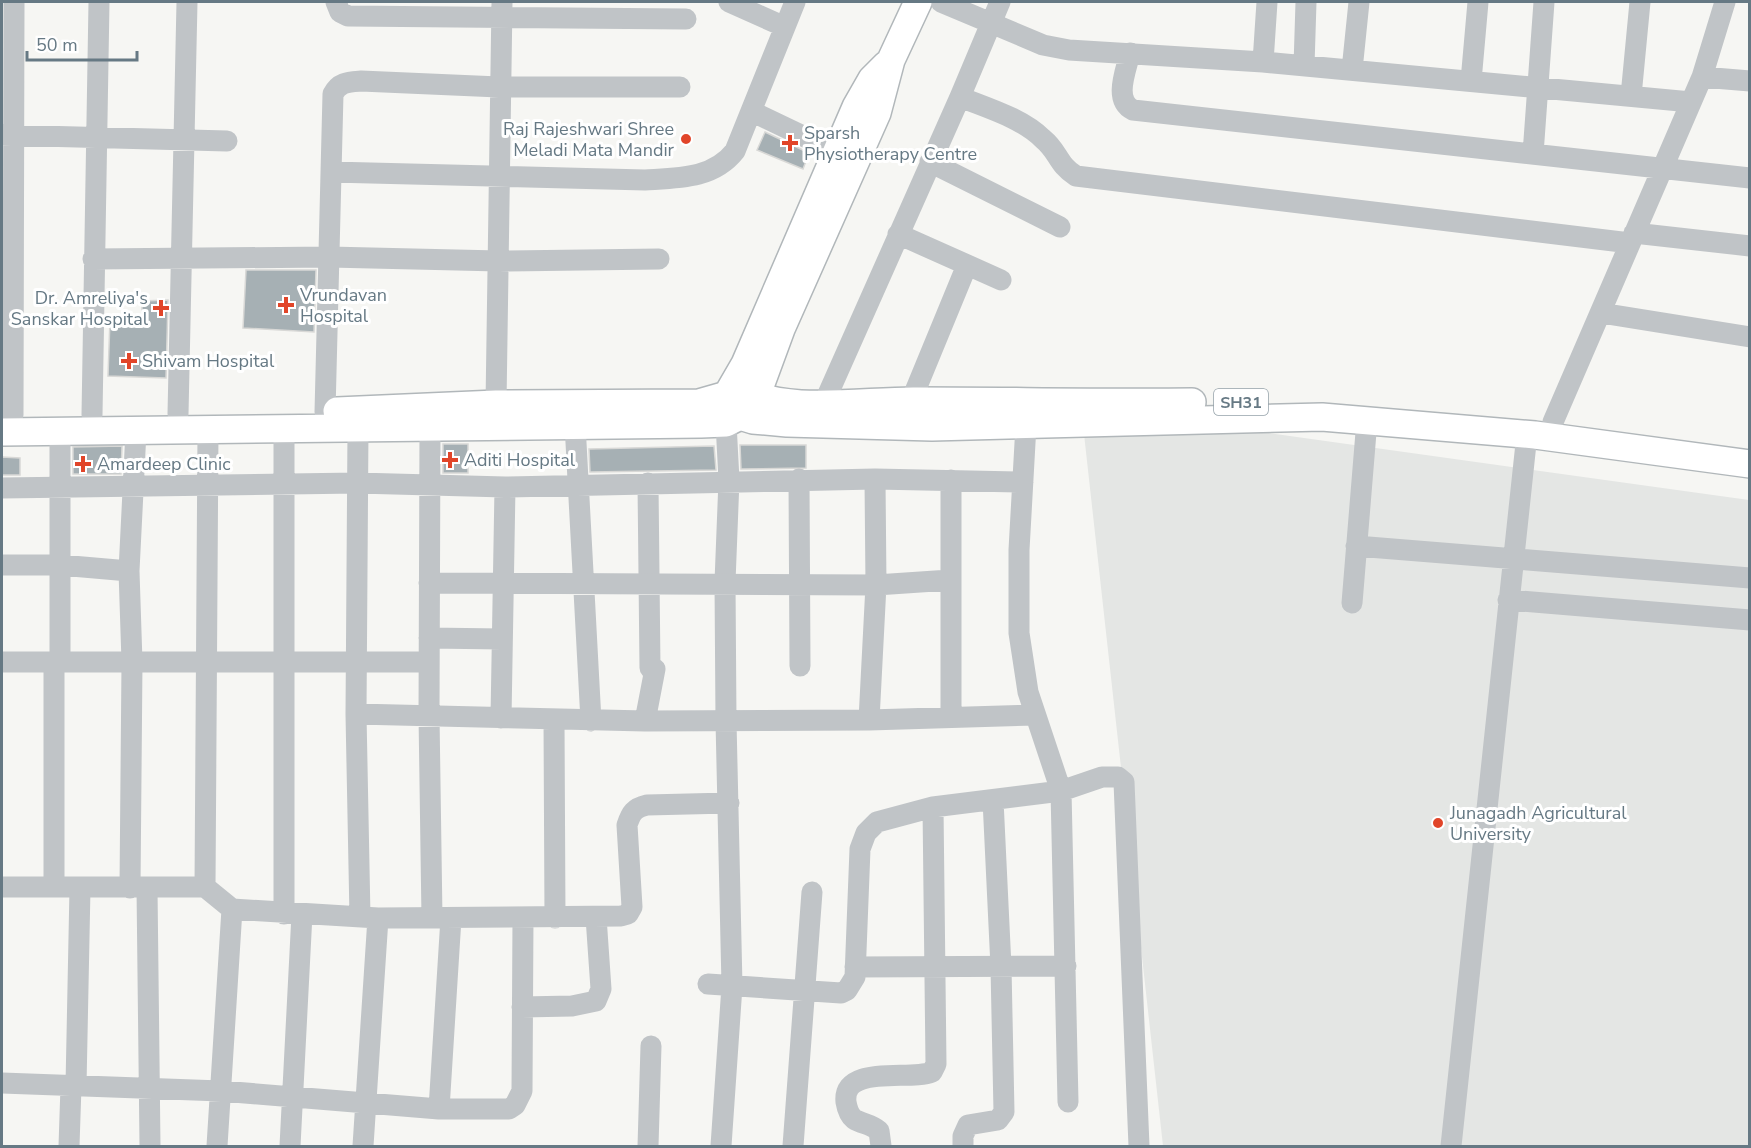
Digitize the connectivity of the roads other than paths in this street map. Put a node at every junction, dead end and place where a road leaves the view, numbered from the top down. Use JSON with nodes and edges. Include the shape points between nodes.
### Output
{"nodes":[{"id":1,"x":14,"y":2,"type":"edge"},
{"id":2,"x":99,"y":2,"type":"edge"},
{"id":3,"x":187,"y":2,"type":"edge"},
{"id":4,"x":336,"y":2,"type":"edge"},
{"id":5,"x":729,"y":2,"type":"edge"},
{"id":6,"x":795,"y":2,"type":"edge"},
{"id":7,"x":918,"y":2,"type":"edge"},
{"id":8,"x":941,"y":2,"type":"edge"},
{"id":9,"x":1000,"y":2,"type":"edge"},
{"id":10,"x":1267,"y":2,"type":"edge"},
{"id":11,"x":1306,"y":2,"type":"edge"},
{"id":12,"x":1359,"y":2,"type":"edge"},
{"id":13,"x":1478,"y":2,"type":"edge"},
{"id":14,"x":1544,"y":2,"type":"edge"},
{"id":15,"x":1640,"y":2,"type":"edge"},
{"id":16,"x":1725,"y":2,"type":"edge"},
{"id":17,"x":501,"y":10,"type":"edge"},
{"id":18,"x":686,"y":19,"type":"dead end"},
{"id":19,"x":990,"y":24,"type":"junction"},
{"id":20,"x":785,"y":27,"type":"junction"},
{"id":21,"x":1130,"y":53,"type":"junction"},
{"id":22,"x":1263,"y":62,"type":"junction"},
{"id":23,"x":1304,"y":66,"type":"junction"},
{"id":24,"x":1352,"y":70,"type":"junction"},
{"id":25,"x":1702,"y":77,"type":"junction"},
{"id":26,"x":1470,"y":81,"type":"junction"},
{"id":27,"x":1749,"y":81,"type":"edge"},
{"id":28,"x":499,"y":87,"type":"junction"},
{"id":29,"x":680,"y":87,"type":"dead end"},
{"id":30,"x":1538,"y":88,"type":"junction"},
{"id":31,"x":1631,"y":96,"type":"junction"},
{"id":32,"x":960,"y":97,"type":"junction"},
{"id":33,"x":1691,"y":102,"type":"junction"},
{"id":34,"x":751,"y":111,"type":"junction"},
{"id":35,"x":8,"y":135,"type":"edge"},
{"id":36,"x":96,"y":137,"type":"junction"},
{"id":37,"x":184,"y":140,"type":"junction"},
{"id":38,"x":227,"y":141,"type":"dead end"},
{"id":39,"x":1533,"y":154,"type":"junction"},
{"id":40,"x":846,"y":156,"type":"junction"},
{"id":41,"x":930,"y":162,"type":"junction"},
{"id":42,"x":1662,"y":168,"type":"junction"},
{"id":43,"x":331,"y":172,"type":"junction"},
{"id":44,"x":499,"y":176,"type":"junction"},
{"id":45,"x":1749,"y":178,"type":"edge"},
{"id":46,"x":1060,"y":227,"type":"dead end"},
{"id":47,"x":898,"y":234,"type":"junction"},
{"id":48,"x":1632,"y":238,"type":"junction"},
{"id":49,"x":1749,"y":246,"type":"edge"},
{"id":50,"x":329,"y":257,"type":"junction"},
{"id":51,"x":182,"y":258,"type":"junction"},
{"id":52,"x":93,"y":259,"type":"junction"},
{"id":53,"x":659,"y":259,"type":"dead end"},
{"id":54,"x":499,"y":261,"type":"junction"},
{"id":55,"x":967,"y":265,"type":"junction"},
{"id":56,"x":1001,"y":280,"type":"dead end"},
{"id":57,"x":1600,"y":313,"type":"junction"},
{"id":58,"x":1749,"y":337,"type":"edge"},
{"id":59,"x":911,"y":401,"type":"junction"},
{"id":60,"x":824,"y":403,"type":"junction"},
{"id":61,"x":496,"y":404,"type":"junction"},
{"id":62,"x":735,"y":404,"type":"junction"},
{"id":63,"x":325,"y":412,"type":"junction"},
{"id":64,"x":178,"y":414,"type":"junction"},
{"id":65,"x":92,"y":415,"type":"junction"},
{"id":66,"x":1367,"y":420,"type":"junction"},
{"id":67,"x":5,"y":421,"type":"edge"},
{"id":68,"x":1553,"y":422,"type":"junction"},
{"id":69,"x":575,"y":424,"type":"junction"},
{"id":70,"x":1026,"y":425,"type":"junction"},
{"id":71,"x":357,"y":428,"type":"junction"},
{"id":72,"x":430,"y":428,"type":"junction"},
{"id":73,"x":284,"y":429,"type":"junction"},
{"id":74,"x":136,"y":430,"type":"junction"},
{"id":75,"x":208,"y":430,"type":"junction"},
{"id":76,"x":60,"y":431,"type":"junction"},
{"id":77,"x":1527,"y":434,"type":"junction"},
{"id":78,"x":1749,"y":447,"type":"edge"},
{"id":79,"x":1749,"y":464,"type":"edge"},
{"id":80,"x":799,"y":479,"type":"junction"},
{"id":81,"x":875,"y":479,"type":"junction"},
{"id":82,"x":729,"y":480,"type":"junction"},
{"id":83,"x":951,"y":480,"type":"junction"},
{"id":84,"x":1023,"y":482,"type":"junction"},
{"id":85,"x":357,"y":483,"type":"junction"},
{"id":86,"x":648,"y":483,"type":"junction"},
{"id":87,"x":284,"y":484,"type":"junction"},
{"id":88,"x":207,"y":485,"type":"junction"},
{"id":89,"x":578,"y":485,"type":"junction"},
{"id":90,"x":133,"y":486,"type":"junction"},
{"id":91,"x":60,"y":487,"type":"junction"},
{"id":92,"x":429,"y":487,"type":"junction"},
{"id":93,"x":506,"y":487,"type":"junction"},
{"id":94,"x":2,"y":488,"type":"edge"},
{"id":95,"x":1356,"y":546,"type":"junction"},
{"id":96,"x":1512,"y":558,"type":"junction"},
{"id":97,"x":2,"y":565,"type":"edge"},
{"id":98,"x":60,"y":565,"type":"junction"},
{"id":99,"x":129,"y":571,"type":"junction"},
{"id":100,"x":1749,"y":578,"type":"edge"},
{"id":101,"x":950,"y":580,"type":"junction"},
{"id":102,"x":502,"y":582,"type":"junction"},
{"id":103,"x":725,"y":582,"type":"junction"},
{"id":104,"x":799,"y":582,"type":"junction"},
{"id":105,"x":429,"y":583,"type":"junction"},
{"id":106,"x":582,"y":583,"type":"junction"},
{"id":107,"x":649,"y":584,"type":"junction"},
{"id":108,"x":876,"y":585,"type":"junction"},
{"id":109,"x":1508,"y":600,"type":"junction"},
{"id":110,"x":1352,"y":603,"type":"dead end"},
{"id":111,"x":1749,"y":620,"type":"edge"},
{"id":112,"x":429,"y":638,"type":"junction"},
{"id":113,"x":502,"y":639,"type":"junction"},
{"id":114,"x":357,"y":661,"type":"junction"},
{"id":115,"x":2,"y":662,"type":"edge"},
{"id":116,"x":57,"y":662,"type":"junction"},
{"id":117,"x":132,"y":662,"type":"junction"},
{"id":118,"x":207,"y":662,"type":"junction"},
{"id":119,"x":284,"y":662,"type":"junction"},
{"id":120,"x":429,"y":662,"type":"junction"},
{"id":121,"x":800,"y":666,"type":"dead end"},
{"id":122,"x":356,"y":714,"type":"junction"},
{"id":123,"x":429,"y":715,"type":"junction"},
{"id":124,"x":1035,"y":715,"type":"junction"},
{"id":125,"x":951,"y":717,"type":"junction"},
{"id":126,"x":501,"y":718,"type":"junction"},
{"id":127,"x":554,"y":720,"type":"junction"},
{"id":128,"x":869,"y":720,"type":"junction"},
{"id":129,"x":591,"y":721,"type":"junction"},
{"id":130,"x":645,"y":721,"type":"junction"},
{"id":131,"x":726,"y":721,"type":"junction"},
{"id":132,"x":1058,"y":780,"type":"junction"},
{"id":133,"x":993,"y":800,"type":"junction"},
{"id":134,"x":729,"y":803,"type":"junction"},
{"id":135,"x":933,"y":807,"type":"junction"},
{"id":136,"x":2,"y":887,"type":"edge"},
{"id":137,"x":205,"y":887,"type":"junction"},
{"id":138,"x":54,"y":888,"type":"junction"},
{"id":139,"x":80,"y":888,"type":"junction"},
{"id":140,"x":138,"y":888,"type":"junction"},
{"id":141,"x":812,"y":892,"type":"dead end"},
{"id":142,"x":2,"y":904,"type":"edge"},
{"id":143,"x":232,"y":909,"type":"junction"},
{"id":144,"x":293,"y":914,"type":"junction"},
{"id":145,"x":596,"y":916,"type":"junction"},
{"id":146,"x":369,"y":917,"type":"junction"},
{"id":147,"x":442,"y":918,"type":"junction"},
{"id":148,"x":523,"y":918,"type":"junction"},
{"id":149,"x":555,"y":918,"type":"junction"},
{"id":150,"x":935,"y":966,"type":"junction"},
{"id":151,"x":1001,"y":966,"type":"junction"},
{"id":152,"x":1066,"y":966,"type":"junction"},
{"id":153,"x":855,"y":967,"type":"junction"},
{"id":154,"x":708,"y":984,"type":"dead end"},
{"id":155,"x":732,"y":986,"type":"junction"},
{"id":156,"x":805,"y":991,"type":"junction"},
{"id":157,"x":522,"y":1007,"type":"junction"},
{"id":158,"x":651,"y":1046,"type":"dead end"},
{"id":159,"x":2,"y":1083,"type":"edge"},
{"id":160,"x":73,"y":1086,"type":"junction"},
{"id":161,"x":148,"y":1089,"type":"junction"},
{"id":162,"x":221,"y":1091,"type":"junction"},
{"id":163,"x":293,"y":1098,"type":"junction"},
{"id":164,"x":1068,"y":1102,"type":"dead end"},
{"id":165,"x":364,"y":1104,"type":"junction"},
{"id":166,"x":439,"y":1109,"type":"junction"},
{"id":167,"x":69,"y":1146,"type":"edge"},
{"id":168,"x":150,"y":1146,"type":"edge"},
{"id":169,"x":217,"y":1146,"type":"edge"},
{"id":170,"x":290,"y":1146,"type":"edge"},
{"id":171,"x":363,"y":1146,"type":"edge"},
{"id":172,"x":648,"y":1146,"type":"edge"},
{"id":173,"x":721,"y":1146,"type":"edge"},
{"id":174,"x":793,"y":1146,"type":"edge"},
{"id":175,"x":881,"y":1146,"type":"edge"},
{"id":176,"x":963,"y":1146,"type":"edge"},
{"id":177,"x":1139,"y":1146,"type":"edge"},
{"id":178,"x":1451,"y":1146,"type":"edge"}],
"edges":[{"from":1,"to":35,"type":"street"},
{"from":2,"to":36,"type":"street"},
{"from":3,"to":37,"type":"street"},
{"from":4,"to":17,"type":"street","via":[[340,12],[348,16]]},
{"from":5,"to":20,"type":"street"},
{"from":6,"to":20,"type":"street"},
{"from":7,"to":40,"type":"main road","via":[[891,60],[877,113]]},
{"from":8,"to":19,"type":"street"},
{"from":9,"to":19,"type":"street"},
{"from":10,"to":22,"type":"street"},
{"from":11,"to":23,"type":"street"},
{"from":12,"to":24,"type":"street"},
{"from":13,"to":26,"type":"street"},
{"from":14,"to":30,"type":"street"},
{"from":15,"to":31,"type":"street"},
{"from":16,"to":25,"type":"street"},
{"from":17,"to":18,"type":"street"},
{"from":17,"to":28,"type":"street"},
{"from":19,"to":21,"type":"street","via":[[1043,45]]},
{"from":19,"to":32,"type":"street"},
{"from":20,"to":34,"type":"street"},
{"from":21,"to":22,"type":"street"},
{"from":21,"to":39,"type":"street","via":[[1122,99],[1133,110]]},
{"from":22,"to":23,"type":"street"},
{"from":23,"to":24,"type":"street"},
{"from":24,"to":26,"type":"street"},
{"from":25,"to":27,"type":"street"},
{"from":25,"to":33,"type":"street"},
{"from":26,"to":30,"type":"street"},
{"from":28,"to":29,"type":"street"},
{"from":28,"to":43,"type":"street","via":[[346,82],[333,94]]},
{"from":28,"to":44,"type":"street"},
{"from":30,"to":31,"type":"street"},
{"from":30,"to":39,"type":"street"},
{"from":31,"to":33,"type":"street"},
{"from":32,"to":41,"type":"street"},
{"from":32,"to":48,"type":"street","via":[[999,112],[1043,138],[1062,167],[1077,176]]},
{"from":33,"to":42,"type":"street"},
{"from":34,"to":40,"type":"street"},
{"from":34,"to":44,"type":"street","via":[[735,151],[725,163],[693,175],[645,180]]},
{"from":35,"to":36,"type":"street"},
{"from":35,"to":67,"type":"street"},
{"from":36,"to":37,"type":"street"},
{"from":36,"to":52,"type":"street"},
{"from":37,"to":38,"type":"street"},
{"from":37,"to":51,"type":"street"},
{"from":39,"to":42,"type":"street"},
{"from":40,"to":62,"type":"main road","via":[[781,329]]},
{"from":41,"to":46,"type":"street"},
{"from":41,"to":47,"type":"street"},
{"from":42,"to":45,"type":"street"},
{"from":42,"to":48,"type":"street"},
{"from":43,"to":44,"type":"street"},
{"from":43,"to":50,"type":"street"},
{"from":44,"to":54,"type":"street"},
{"from":47,"to":55,"type":"street"},
{"from":47,"to":60,"type":"street"},
{"from":48,"to":49,"type":"street"},
{"from":48,"to":57,"type":"street"},
{"from":50,"to":51,"type":"street"},
{"from":50,"to":54,"type":"street"},
{"from":50,"to":63,"type":"street"},
{"from":51,"to":52,"type":"street"},
{"from":51,"to":64,"type":"street"},
{"from":52,"to":65,"type":"street"},
{"from":53,"to":54,"type":"street"},
{"from":54,"to":61,"type":"street"},
{"from":55,"to":56,"type":"street"},
{"from":55,"to":59,"type":"street"},
{"from":57,"to":58,"type":"street"},
{"from":57,"to":68,"type":"street"},
{"from":59,"to":60,"type":"main road","number":"SH31"},
{"from":59,"to":68,"type":"main road","number":"SH31","via":[[1290,402]]},
{"from":60,"to":62,"type":"main road","number":"SH31"},
{"from":61,"to":62,"type":"main road"},
{"from":61,"to":63,"type":"main road"},
{"from":62,"to":69,"type":"main road"},
{"from":62,"to":70,"type":"main road","via":[[787,423]]},
{"from":62,"to":82,"type":"street"},
{"from":63,"to":64,"type":"main road"},
{"from":64,"to":65,"type":"main road"},
{"from":65,"to":67,"type":"main road"},
{"from":66,"to":70,"type":"main road","via":[[1297,417]]},
{"from":66,"to":77,"type":"main road"},
{"from":66,"to":95,"type":"street"},
{"from":67,"to":76,"type":"main road"},
{"from":68,"to":78,"type":"main road","number":"SH31"},
{"from":69,"to":72,"type":"main road"},
{"from":69,"to":89,"type":"street"},
{"from":70,"to":84,"type":"street"},
{"from":71,"to":72,"type":"main road"},
{"from":71,"to":73,"type":"main road"},
{"from":71,"to":85,"type":"street"},
{"from":72,"to":92,"type":"street"},
{"from":73,"to":75,"type":"main road"},
{"from":73,"to":87,"type":"street"},
{"from":74,"to":75,"type":"main road"},
{"from":74,"to":76,"type":"main road"},
{"from":74,"to":90,"type":"street"},
{"from":75,"to":88,"type":"street"},
{"from":76,"to":91,"type":"street"},
{"from":77,"to":79,"type":"main road"},
{"from":77,"to":96,"type":"street"},
{"from":80,"to":81,"type":"street"},
{"from":80,"to":82,"type":"street"},
{"from":80,"to":104,"type":"street"},
{"from":81,"to":83,"type":"street"},
{"from":81,"to":108,"type":"street"},
{"from":82,"to":86,"type":"street"},
{"from":82,"to":103,"type":"street"},
{"from":83,"to":84,"type":"street"},
{"from":83,"to":101,"type":"street"},
{"from":84,"to":124,"type":"street","via":[[1018,550],[1019,633]]},
{"from":85,"to":87,"type":"street"},
{"from":85,"to":92,"type":"street"},
{"from":85,"to":114,"type":"street"},
{"from":86,"to":89,"type":"street"},
{"from":86,"to":107,"type":"street"},
{"from":87,"to":88,"type":"street"},
{"from":87,"to":119,"type":"street"},
{"from":88,"to":90,"type":"street"},
{"from":88,"to":118,"type":"street"},
{"from":89,"to":93,"type":"street"},
{"from":89,"to":106,"type":"street"},
{"from":90,"to":91,"type":"street"},
{"from":90,"to":99,"type":"street"},
{"from":91,"to":94,"type":"street"},
{"from":91,"to":98,"type":"street"},
{"from":92,"to":93,"type":"street"},
{"from":92,"to":105,"type":"street"},
{"from":93,"to":102,"type":"street"},
{"from":95,"to":96,"type":"street"},
{"from":95,"to":110,"type":"street"},
{"from":96,"to":100,"type":"street"},
{"from":96,"to":109,"type":"street"},
{"from":97,"to":98,"type":"street"},
{"from":98,"to":99,"type":"street"},
{"from":98,"to":116,"type":"street"},
{"from":99,"to":117,"type":"street"},
{"from":101,"to":108,"type":"street"},
{"from":101,"to":125,"type":"street"},
{"from":102,"to":105,"type":"street"},
{"from":102,"to":106,"type":"street"},
{"from":102,"to":113,"type":"street"},
{"from":103,"to":104,"type":"street"},
{"from":103,"to":107,"type":"street"},
{"from":103,"to":131,"type":"street"},
{"from":104,"to":108,"type":"street"},
{"from":104,"to":121,"type":"street"},
{"from":105,"to":112,"type":"street"},
{"from":106,"to":107,"type":"street"},
{"from":106,"to":129,"type":"street"},
{"from":107,"to":130,"type":"street","via":[[652,669]]},
{"from":108,"to":128,"type":"street"},
{"from":109,"to":111,"type":"street"},
{"from":109,"to":178,"type":"street"},
{"from":112,"to":113,"type":"street"},
{"from":112,"to":120,"type":"street"},
{"from":113,"to":126,"type":"street"},
{"from":114,"to":119,"type":"street"},
{"from":114,"to":120,"type":"street"},
{"from":114,"to":122,"type":"street"},
{"from":115,"to":116,"type":"street"},
{"from":116,"to":117,"type":"street"},
{"from":116,"to":138,"type":"street"},
{"from":117,"to":118,"type":"street"},
{"from":117,"to":140,"type":"street"},
{"from":118,"to":119,"type":"street"},
{"from":118,"to":137,"type":"street"},
{"from":119,"to":144,"type":"street"},
{"from":120,"to":123,"type":"street"},
{"from":122,"to":123,"type":"street"},
{"from":122,"to":146,"type":"street"},
{"from":123,"to":126,"type":"street"},
{"from":123,"to":147,"type":"street"},
{"from":124,"to":125,"type":"street"},
{"from":124,"to":132,"type":"street"},
{"from":125,"to":128,"type":"street"},
{"from":126,"to":127,"type":"street"},
{"from":127,"to":129,"type":"street"},
{"from":127,"to":149,"type":"street"},
{"from":128,"to":131,"type":"street"},
{"from":129,"to":130,"type":"street"},
{"from":130,"to":131,"type":"street"},
{"from":131,"to":134,"type":"street"},
{"from":132,"to":133,"type":"street"},
{"from":132,"to":152,"type":"street"},
{"from":132,"to":177,"type":"street","via":[[1112,775],[1124,782]]},
{"from":133,"to":135,"type":"street"},
{"from":133,"to":151,"type":"street"},
{"from":134,"to":145,"type":"street","via":[[638,807],[627,825],[632,907],[621,916]]},
{"from":134,"to":155,"type":"street"},
{"from":135,"to":150,"type":"street"},
{"from":135,"to":153,"type":"street","via":[[877,822],[866,833],[860,849]]},
{"from":136,"to":138,"type":"street"},
{"from":136,"to":142,"type":"street"},
{"from":137,"to":140,"type":"street"},
{"from":137,"to":143,"type":"street"},
{"from":138,"to":139,"type":"street"},
{"from":139,"to":140,"type":"street"},
{"from":139,"to":160,"type":"street"},
{"from":140,"to":161,"type":"street"},
{"from":141,"to":156,"type":"street"},
{"from":143,"to":144,"type":"street"},
{"from":143,"to":162,"type":"street"},
{"from":144,"to":146,"type":"street"},
{"from":144,"to":163,"type":"street"},
{"from":145,"to":149,"type":"street"},
{"from":145,"to":157,"type":"street","via":[[602,989],[596,1001],[572,1006]]},
{"from":146,"to":147,"type":"street"},
{"from":146,"to":165,"type":"street"},
{"from":147,"to":148,"type":"street"},
{"from":147,"to":166,"type":"street"},
{"from":148,"to":149,"type":"street"},
{"from":148,"to":157,"type":"street"},
{"from":150,"to":151,"type":"street"},
{"from":150,"to":153,"type":"street"},
{"from":150,"to":175,"type":"street","via":[[933,1072],[924,1076],[871,1076],[850,1086],[848,1112],[879,1131]]},
{"from":151,"to":152,"type":"street"},
{"from":151,"to":176,"type":"street","via":[[1004,1112],[998,1119],[968,1125]]},
{"from":152,"to":164,"type":"street"},
{"from":153,"to":156,"type":"street","via":[[855,977],[841,993]]},
{"from":154,"to":155,"type":"street"},
{"from":155,"to":156,"type":"street"},
{"from":155,"to":173,"type":"street"},
{"from":156,"to":174,"type":"street"},
{"from":157,"to":166,"type":"street","via":[[522,1091],[515,1105],[499,1110]]},
{"from":158,"to":172,"type":"street"},
{"from":159,"to":160,"type":"street"},
{"from":160,"to":161,"type":"street"},
{"from":160,"to":167,"type":"street"},
{"from":161,"to":162,"type":"street"},
{"from":161,"to":168,"type":"street"},
{"from":162,"to":163,"type":"street"},
{"from":162,"to":169,"type":"street"},
{"from":163,"to":165,"type":"street"},
{"from":163,"to":170,"type":"street"},
{"from":165,"to":166,"type":"street"},
{"from":165,"to":171,"type":"street"}]}
